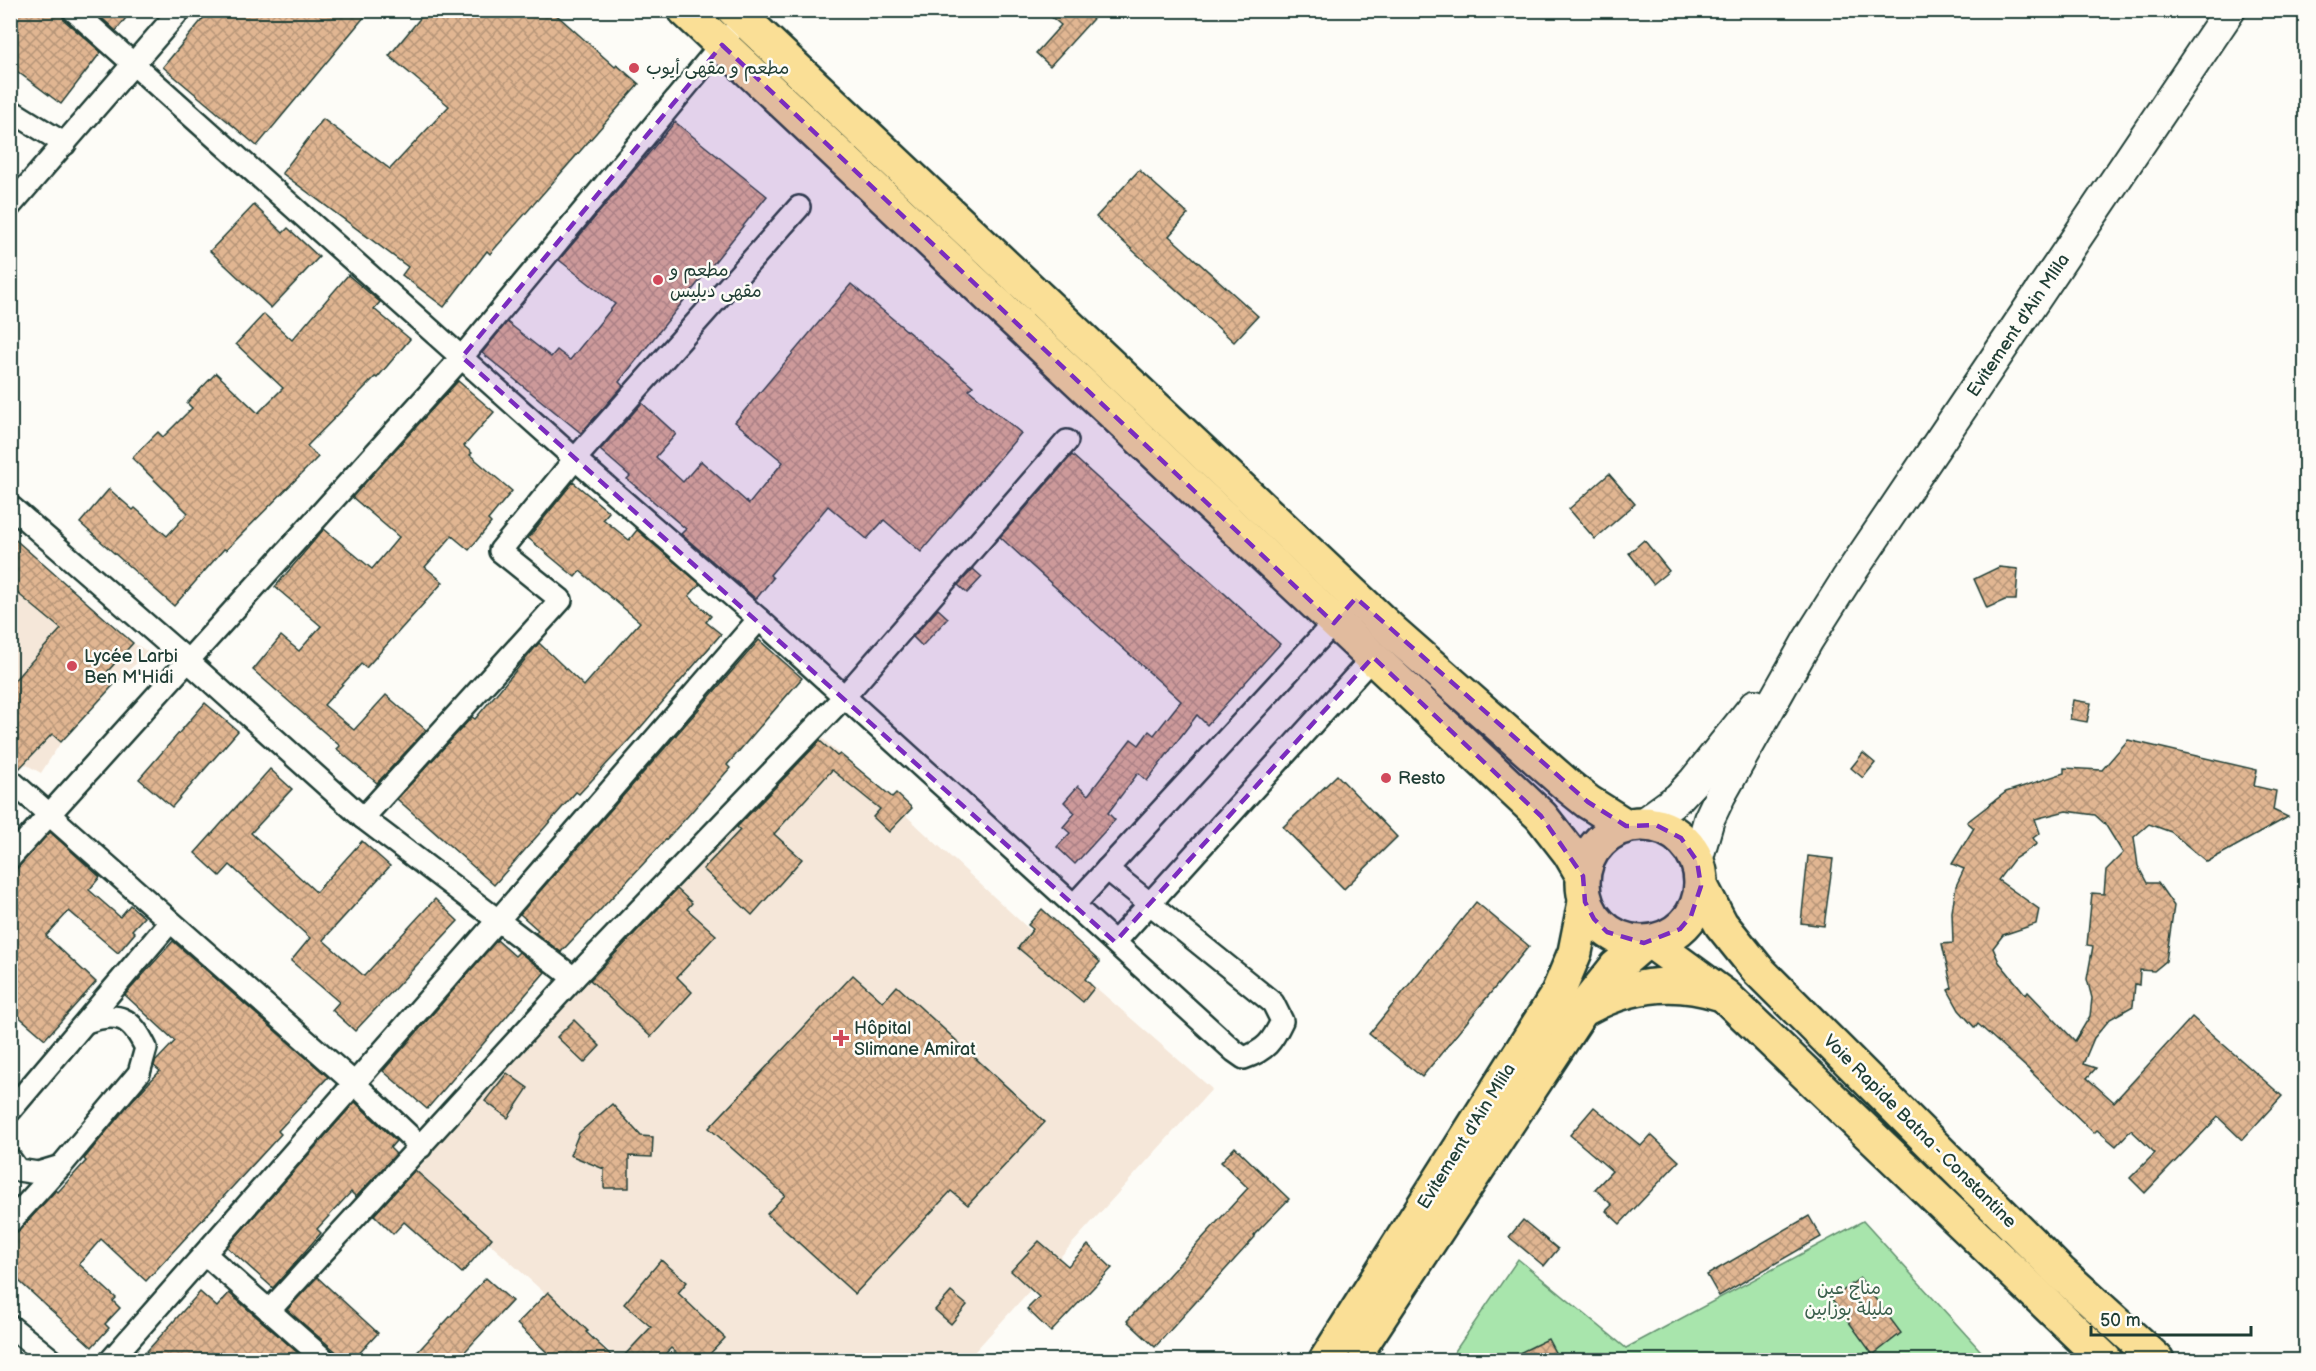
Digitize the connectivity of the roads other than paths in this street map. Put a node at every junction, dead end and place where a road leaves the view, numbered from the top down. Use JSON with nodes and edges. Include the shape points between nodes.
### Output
{"nodes":[{"id":1,"x":73,"y":10,"type":"edge"},
{"id":2,"x":180,"y":10,"type":"edge"},
{"id":3,"x":685,"y":10,"type":"edge"},
{"id":4,"x":2230,"y":10,"type":"edge"},
{"id":5,"x":739,"y":14,"type":"edge"},
{"id":6,"x":722,"y":45,"type":"junction"},
{"id":7,"x":134,"y":65,"type":"junction"},
{"id":8,"x":10,"y":110,"type":"edge"},
{"id":9,"x":65,"y":144,"type":"junction"},
{"id":10,"x":10,"y":206,"type":"edge"},
{"id":11,"x":800,"y":207,"type":"dead end"},
{"id":12,"x":462,"y":357,"type":"junction"},
{"id":13,"x":1067,"y":441,"type":"dead end"},
{"id":14,"x":575,"y":459,"type":"junction"},
{"id":15,"x":10,"y":506,"type":"edge"},
{"id":16,"x":1356,"y":598,"type":"junction"},
{"id":17,"x":759,"y":619,"type":"junction"},
{"id":18,"x":1334,"y":622,"type":"junction"},
{"id":19,"x":1808,"y":640,"type":"junction"},
{"id":20,"x":1372,"y":657,"type":"junction"},
{"id":21,"x":188,"y":661,"type":"junction"},
{"id":22,"x":843,"y":698,"type":"junction"},
{"id":23,"x":10,"y":780,"type":"edge"},
{"id":24,"x":49,"y":815,"type":"junction"},
{"id":25,"x":363,"y":818,"type":"junction"},
{"id":26,"x":1634,"y":825,"type":"junction"},
{"id":27,"x":10,"y":858,"type":"edge"},
{"id":28,"x":1107,"y":869,"type":"junction"},
{"id":29,"x":1699,"y":873,"type":"junction"},
{"id":30,"x":1584,"y":889,"type":"junction"},
{"id":31,"x":1151,"y":903,"type":"junction"},
{"id":32,"x":1074,"y":905,"type":"junction"},
{"id":33,"x":499,"y":919,"type":"junction"},
{"id":34,"x":170,"y":922,"type":"junction"},
{"id":35,"x":1114,"y":942,"type":"junction"},
{"id":36,"x":1648,"y":943,"type":"junction"},
{"id":37,"x":574,"y":978,"type":"junction"},
{"id":38,"x":1725,"y":996,"type":"junction"},
{"id":39,"x":1582,"y":1010,"type":"junction"},
{"id":40,"x":86,"y":1022,"type":"junction"},
{"id":41,"x":354,"y":1083,"type":"junction"},
{"id":42,"x":10,"y":1111,"type":"edge"},
{"id":43,"x":421,"y":1147,"type":"junction"},
{"id":44,"x":10,"y":1159,"type":"edge"},
{"id":45,"x":61,"y":1166,"type":"junction"},
{"id":46,"x":10,"y":1222,"type":"edge"},
{"id":47,"x":206,"y":1254,"type":"junction"},
{"id":48,"x":269,"y":1311,"type":"junction"},
{"id":49,"x":10,"y":1326,"type":"edge"},
{"id":50,"x":52,"y":1360,"type":"edge"},
{"id":51,"x":111,"y":1360,"type":"edge"},
{"id":52,"x":325,"y":1360,"type":"edge"},
{"id":53,"x":1326,"y":1360,"type":"edge"},
{"id":54,"x":1351,"y":1360,"type":"edge"},
{"id":55,"x":2105,"y":1360,"type":"edge"},
{"id":56,"x":2157,"y":1360,"type":"edge"}],
"edges":[{"from":1,"to":7,"type":"street"},
{"from":2,"to":7,"type":"street"},
{"from":3,"to":6,"type":"highway"},
{"from":4,"to":19,"type":"main road","name":"Evitement d'Ain Mlila"},
{"from":5,"to":6,"type":"street"},
{"from":5,"to":16,"type":"highway"},
{"from":6,"to":12,"type":"street"},
{"from":6,"to":18,"type":"highway"},
{"from":7,"to":9,"type":"street"},
{"from":7,"to":12,"type":"street"},
{"from":8,"to":9,"type":"street"},
{"from":9,"to":10,"type":"street"},
{"from":11,"to":14,"type":"street"},
{"from":12,"to":14,"type":"street"},
{"from":12,"to":21,"type":"street"},
{"from":13,"to":22,"type":"street"},
{"from":14,"to":17,"type":"street"},
{"from":14,"to":25,"type":"street","via":[[500,551],[561,600]]},
{"from":15,"to":21,"type":"street"},
{"from":16,"to":18,"type":"street"},
{"from":16,"to":26,"type":"highway","via":[[1568,786],[1588,802]]},
{"from":17,"to":22,"type":"street"},
{"from":17,"to":33,"type":"street"},
{"from":18,"to":20,"type":"highway"},
{"from":18,"to":28,"type":"street"},
{"from":19,"to":26,"type":"main road","via":[[1694,781],[1678,798]]},
{"from":19,"to":29,"type":"main road","via":[[1709,819]]},
{"from":20,"to":30,"type":"highway","via":[[1540,816],[1569,852]]},
{"from":20,"to":31,"type":"street"},
{"from":21,"to":24,"type":"street"},
{"from":21,"to":25,"type":"street"},
{"from":22,"to":32,"type":"street"},
{"from":22,"to":37,"type":"street"},
{"from":23,"to":24,"type":"street"},
{"from":24,"to":27,"type":"street"},
{"from":24,"to":34,"type":"street"},
{"from":25,"to":33,"type":"street"},
{"from":26,"to":29,"type":"highway","via":[[1663,828],[1681,838]]},
{"from":26,"to":30,"type":"highway","via":[[1613,831],[1602,840],[1586,862]]},
{"from":28,"to":31,"type":"street"},
{"from":28,"to":32,"type":"street"},
{"from":29,"to":36,"type":"highway","via":[[1698,902],[1691,916],[1667,938]]},
{"from":29,"to":56,"type":"highway","name":"Voie Rapide Batna - Constantine","via":[[1721,924],[1758,970],[2060,1272]]},
{"from":30,"to":36,"type":"highway","via":[[1594,919],[1607,932],[1625,941]]},
{"from":30,"to":53,"type":"highway","name":"Evitement d'Ain Mlila","via":[[1575,952],[1557,994]]},
{"from":31,"to":35,"type":"street"},
{"from":31,"to":35,"type":"street","via":[[1273,1003],[1282,1021],[1260,1052],[1244,1058],[1234,1051]]},
{"from":32,"to":35,"type":"street"},
{"from":33,"to":37,"type":"street"},
{"from":33,"to":41,"type":"street"},
{"from":34,"to":40,"type":"street"},
{"from":34,"to":41,"type":"street"},
{"from":36,"to":38,"type":"highway","name":"Voie Rapide Batna - Constantine"},
{"from":36,"to":39,"type":"highway","name":"Evitement d'Ain Mlila","via":[[1616,967]]},
{"from":37,"to":43,"type":"street"},
{"from":38,"to":39,"type":"highway","via":[[1677,984],[1652,985],[1604,998]]},
{"from":38,"to":55,"type":"highway","name":"Voie Rapide Batna - Constantine"},
{"from":39,"to":54,"type":"highway","name":"Evitement d'Ain Mlila"},
{"from":40,"to":42,"type":"street"},
{"from":40,"to":45,"type":"street","via":[[106,1016],[122,1018],[136,1029],[146,1048],[139,1073]]},
{"from":41,"to":43,"type":"street"},
{"from":41,"to":47,"type":"street"},
{"from":43,"to":48,"type":"street"},
{"from":44,"to":45,"type":"street","via":[[18,1170],[28,1172]]},
{"from":45,"to":46,"type":"street"},
{"from":47,"to":48,"type":"street"},
{"from":47,"to":51,"type":"street"},
{"from":48,"to":52,"type":"street"},
{"from":49,"to":50,"type":"street"}]}
